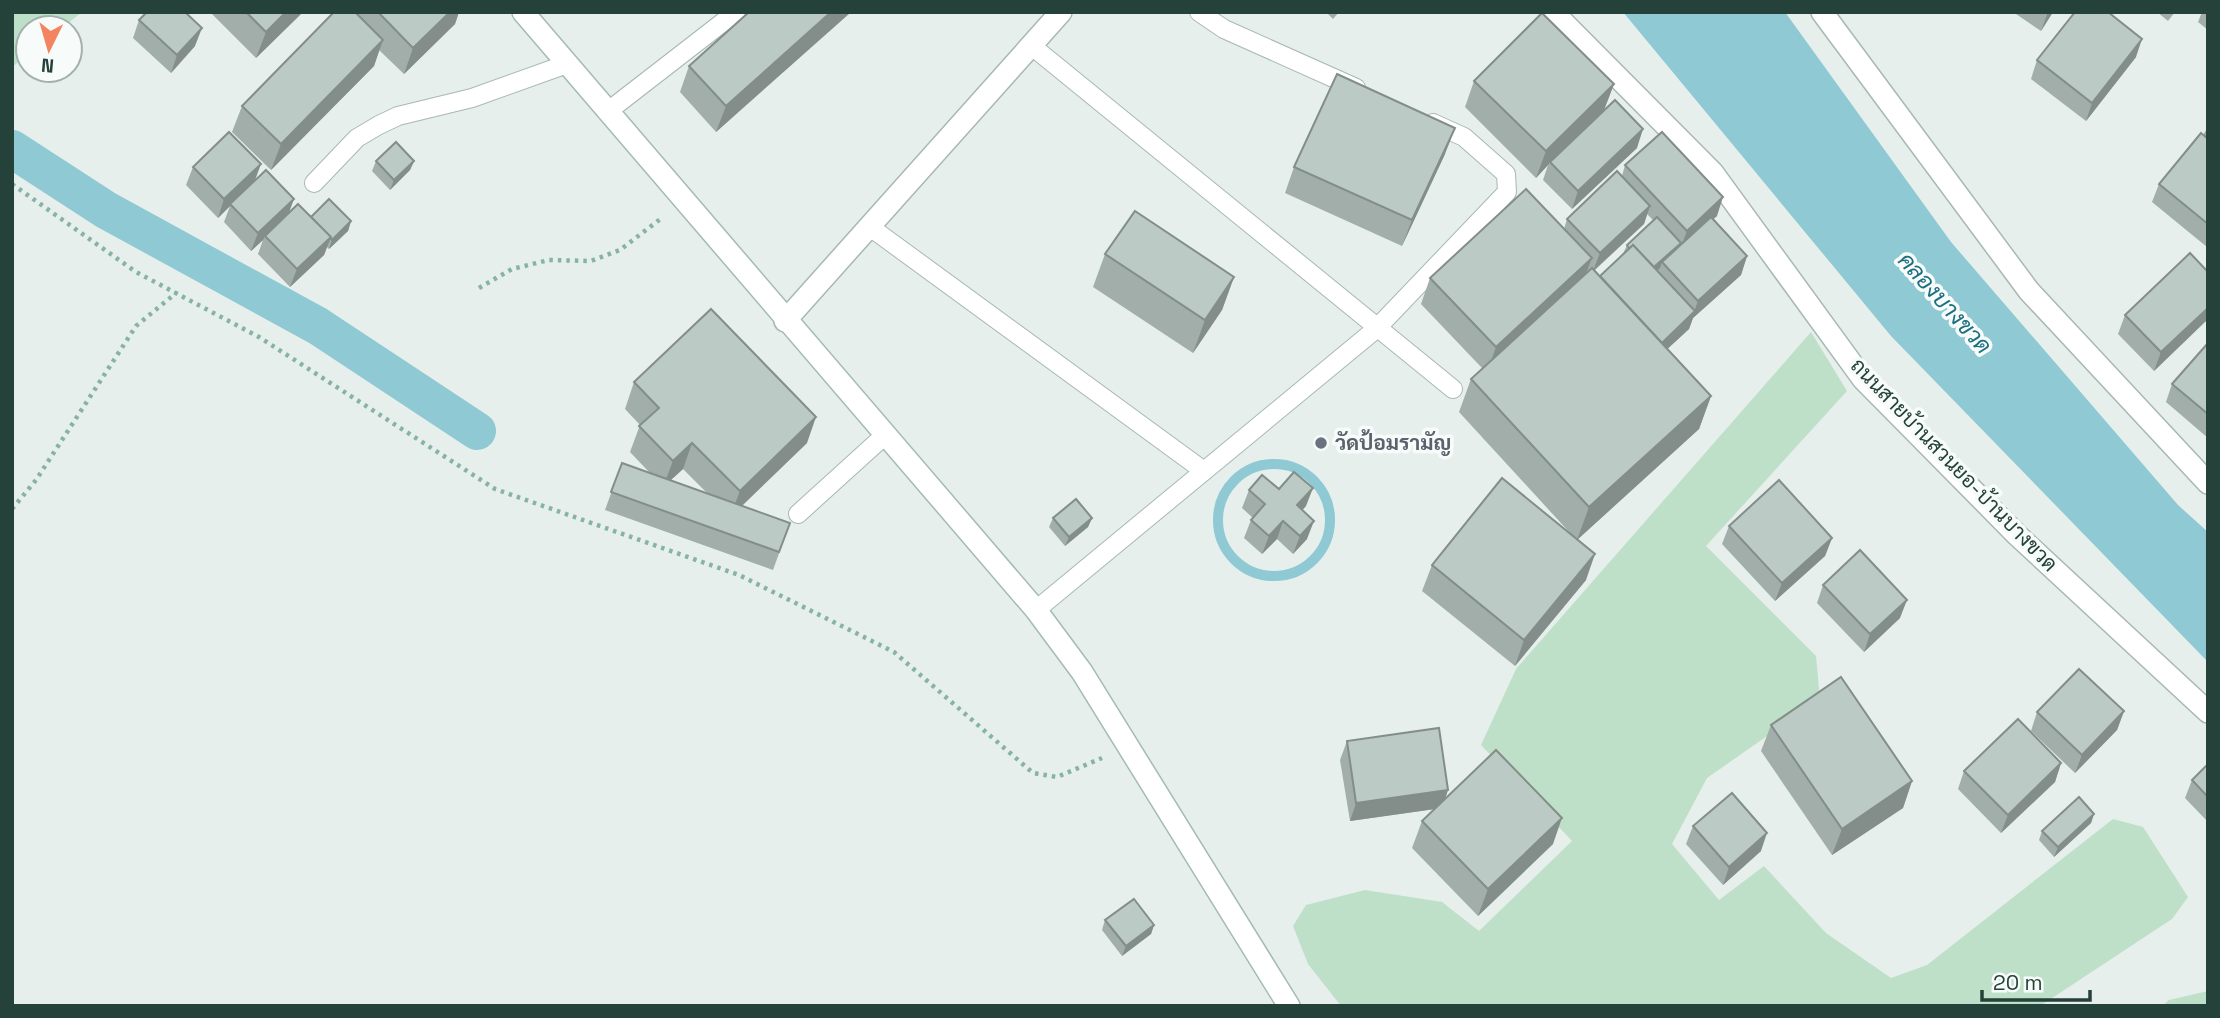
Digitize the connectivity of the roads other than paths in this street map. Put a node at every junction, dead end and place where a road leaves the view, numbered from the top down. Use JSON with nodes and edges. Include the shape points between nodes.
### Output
{"nodes":[{"id":1,"x":523,"y":12,"type":"edge"},
{"id":2,"x":736,"y":12,"type":"edge"},
{"id":3,"x":1061,"y":12,"type":"edge"},
{"id":4,"x":1199,"y":12,"type":"edge"},
{"id":5,"x":1553,"y":12,"type":"edge"},
{"id":6,"x":1822,"y":12,"type":"edge"},
{"id":7,"x":1033,"y":47,"type":"junction"},
{"id":8,"x":567,"y":64,"type":"junction"},
{"id":9,"x":1376,"y":97,"type":"edge"},
{"id":10,"x":607,"y":112,"type":"junction"},
{"id":11,"x":1414,"y":114,"type":"edge"},
{"id":12,"x":314,"y":183,"type":"dead end"},
{"id":13,"x":870,"y":228,"type":"junction"},
{"id":14,"x":785,"y":321,"type":"junction"},
{"id":15,"x":1376,"y":329,"type":"junction"},
{"id":16,"x":1453,"y":389,"type":"dead end"},
{"id":17,"x":884,"y":436,"type":"junction"},
{"id":18,"x":1204,"y":471,"type":"junction"},
{"id":19,"x":2208,"y":483,"type":"edge"},
{"id":20,"x":798,"y":514,"type":"dead end"},
{"id":21,"x":1036,"y":610,"type":"junction"},
{"id":22,"x":2208,"y":712,"type":"edge"},
{"id":23,"x":1289,"y":1006,"type":"edge"}],
"edges":[{"from":1,"to":8,"type":"street"},
{"from":2,"to":10,"type":"lane"},
{"from":3,"to":7,"type":"street"},
{"from":4,"to":9,"type":"lane","via":[[1224,29]]},
{"from":5,"to":22,"type":"street","name":"ถนนสายบ้านสวนยอ-บ้านบางขวด","via":[[1713,173],[1863,379],[2017,535]]},
{"from":6,"to":19,"type":"street","via":[[2029,291]]},
{"from":7,"to":13,"type":"street"},
{"from":7,"to":15,"type":"lane"},
{"from":8,"to":10,"type":"street"},
{"from":8,"to":12,"type":"lane","via":[[472,98],[398,116],[357,138]]},
{"from":10,"to":14,"type":"street"},
{"from":11,"to":15,"type":"lane","via":[[1464,137],[1506,174],[1507,192]]},
{"from":13,"to":14,"type":"street"},
{"from":13,"to":18,"type":"lane"},
{"from":14,"to":17,"type":"street"},
{"from":15,"to":16,"type":"lane"},
{"from":15,"to":18,"type":"lane"},
{"from":17,"to":20,"type":"lane"},
{"from":17,"to":21,"type":"street"},
{"from":18,"to":21,"type":"lane"},
{"from":21,"to":23,"type":"street","via":[[1082,672]]}]}
